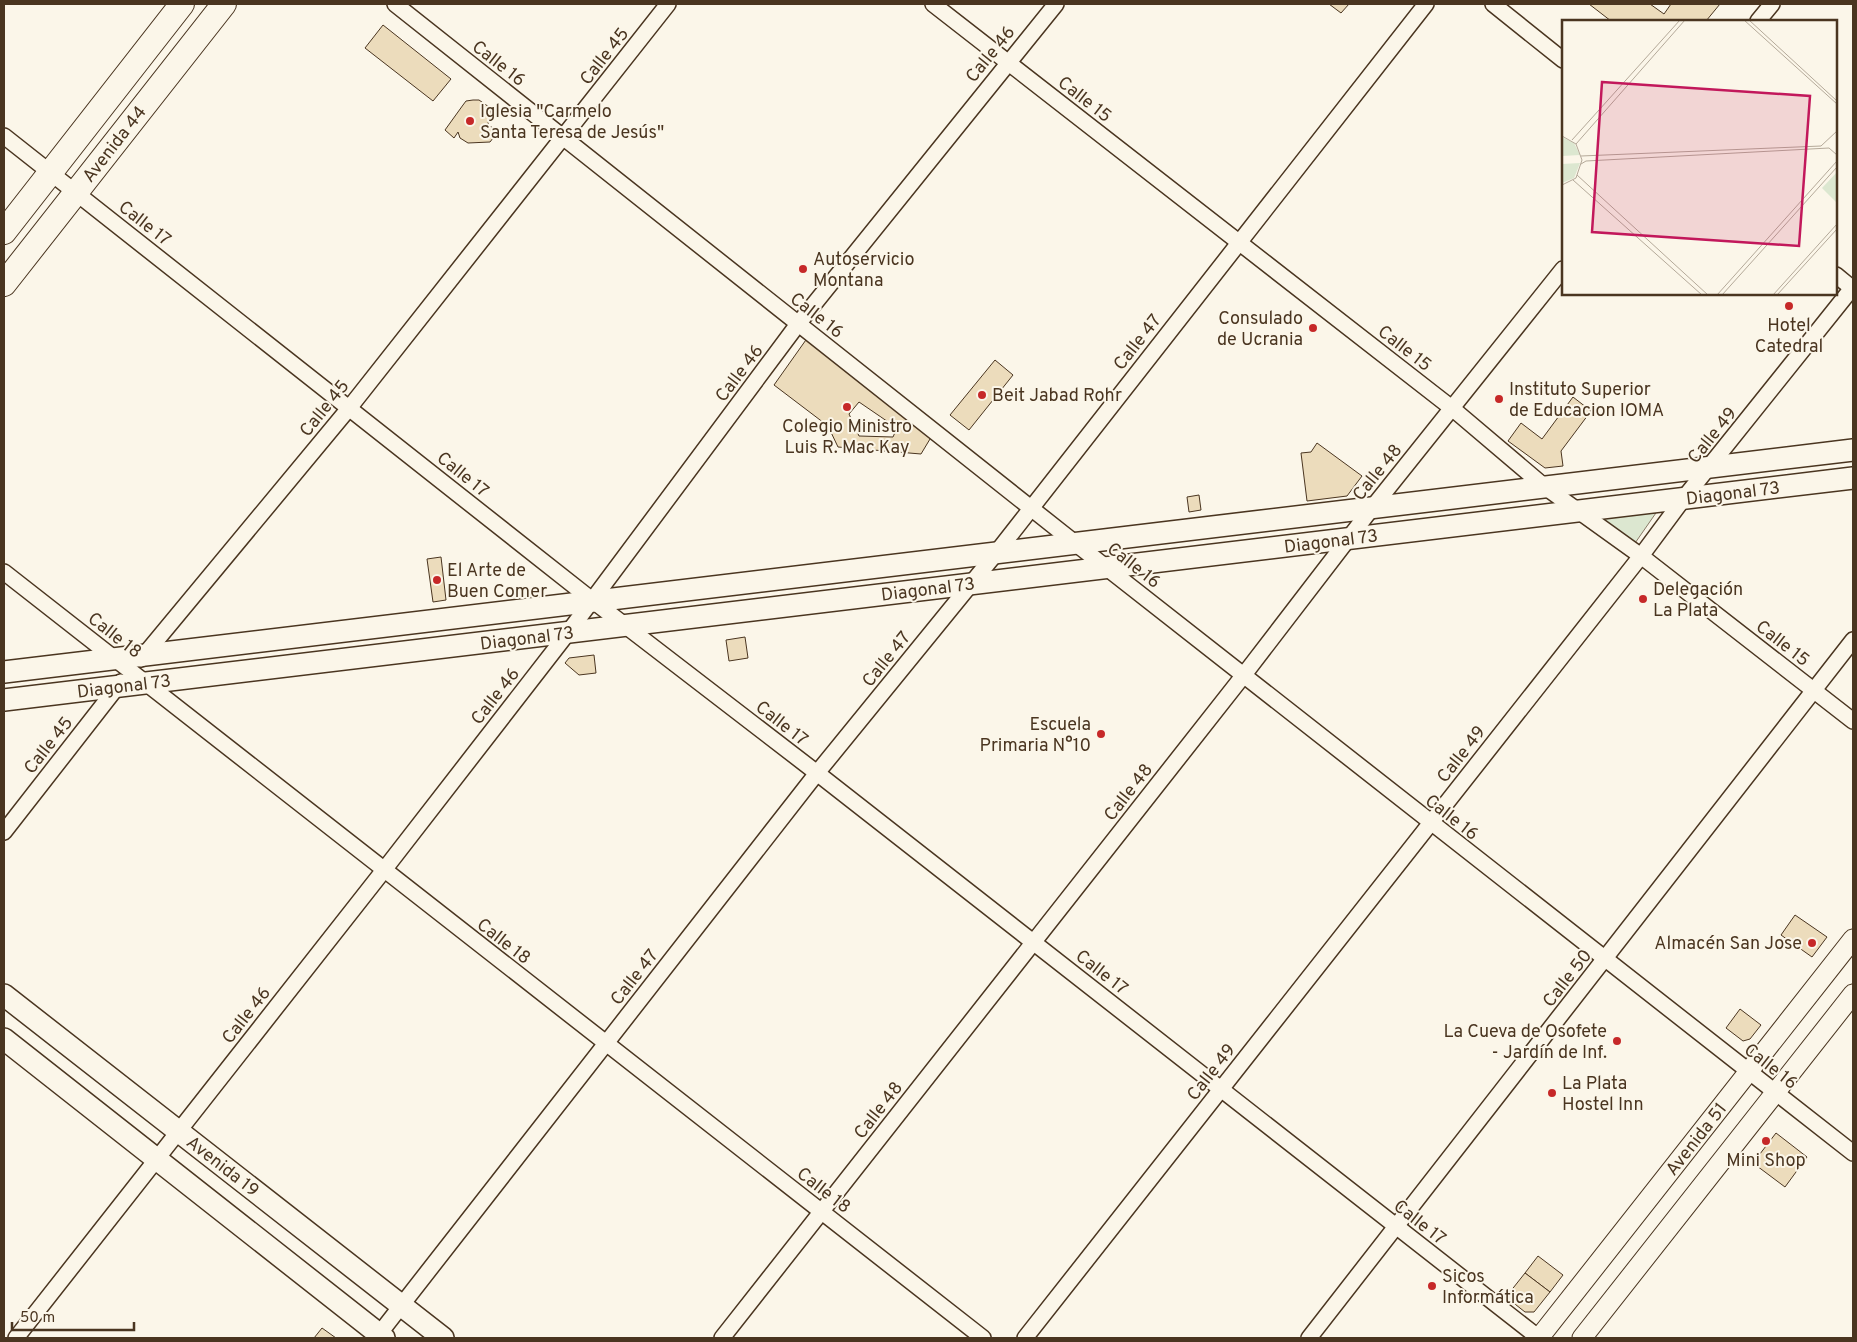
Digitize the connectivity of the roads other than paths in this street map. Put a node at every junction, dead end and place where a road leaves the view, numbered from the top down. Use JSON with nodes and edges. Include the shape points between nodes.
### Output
{"nodes":[{"id":1,"x":182,"y":4,"type":"edge"},
{"id":2,"x":224,"y":4,"type":"edge"},
{"id":3,"x":395,"y":4,"type":"edge"},
{"id":4,"x":668,"y":4,"type":"edge"},
{"id":5,"x":933,"y":4,"type":"edge"},
{"id":6,"x":1056,"y":4,"type":"edge"},
{"id":7,"x":1426,"y":4,"type":"edge"},
{"id":8,"x":1493,"y":4,"type":"edge"},
{"id":9,"x":1772,"y":4,"type":"edge"},
{"id":10,"x":1759,"y":20,"type":"edge"},
{"id":11,"x":1562,"y":59,"type":"edge"},
{"id":12,"x":1007,"y":62,"type":"junction"},
{"id":13,"x":4,"y":136,"type":"edge"},
{"id":14,"x":563,"y":138,"type":"junction"},
{"id":15,"x":50,"y":172,"type":"junction"},
{"id":16,"x":76,"y":192,"type":"junction"},
{"id":17,"x":4,"y":232,"type":"edge"},
{"id":18,"x":1239,"y":242,"type":"junction"},
{"id":19,"x":1562,"y":270,"type":"edge"},
{"id":20,"x":1837,"y":277,"type":"edge"},
{"id":21,"x":4,"y":284,"type":"edge"},
{"id":22,"x":1853,"y":288,"type":"edge"},
{"id":23,"x":798,"y":324,"type":"junction"},
{"id":24,"x":350,"y":407,"type":"junction"},
{"id":25,"x":1453,"y":409,"type":"junction"},
{"id":26,"x":1853,"y":450,"type":"edge"},
{"id":27,"x":1711,"y":467,"type":"junction"},
{"id":28,"x":1853,"y":478,"type":"edge"},
{"id":29,"x":1545,"y":487,"type":"junction"},
{"id":30,"x":1684,"y":498,"type":"junction"},
{"id":31,"x":1372,"y":508,"type":"junction"},
{"id":32,"x":1031,"y":509,"type":"junction"},
{"id":33,"x":1579,"y":511,"type":"junction"},
{"id":34,"x":1348,"y":539,"type":"junction"},
{"id":35,"x":1074,"y":543,"type":"junction"},
{"id":36,"x":997,"y":552,"type":"junction"},
{"id":37,"x":1641,"y":556,"type":"junction"},
{"id":38,"x":1108,"y":568,"type":"junction"},
{"id":39,"x":4,"y":572,"type":"edge"},
{"id":40,"x":972,"y":584,"type":"junction"},
{"id":41,"x":592,"y":600,"type":"junction"},
{"id":42,"x":627,"y":627,"type":"junction"},
{"id":43,"x":567,"y":634,"type":"junction"},
{"id":44,"x":1853,"y":640,"type":"edge"},
{"id":45,"x":145,"y":655,"type":"junction"},
{"id":46,"x":4,"y":672,"type":"edge"},
{"id":47,"x":127,"y":675,"type":"junction"},
{"id":48,"x":1243,"y":676,"type":"junction"},
{"id":49,"x":1815,"y":691,"type":"junction"},
{"id":50,"x":4,"y":700,"type":"edge"},
{"id":51,"x":1853,"y":721,"type":"edge"},
{"id":52,"x":817,"y":773,"type":"junction"},
{"id":53,"x":1430,"y":824,"type":"junction"},
{"id":54,"x":4,"y":832,"type":"edge"},
{"id":55,"x":384,"y":870,"type":"junction"},
{"id":56,"x":1853,"y":939,"type":"edge"},
{"id":57,"x":1034,"y":942,"type":"junction"},
{"id":58,"x":1605,"y":960,"type":"junction"},
{"id":59,"x":1853,"y":994,"type":"edge"},
{"id":60,"x":4,"y":995,"type":"edge"},
{"id":61,"x":4,"y":1039,"type":"edge"},
{"id":62,"x":606,"y":1044,"type":"junction"},
{"id":63,"x":1749,"y":1072,"type":"junction"},
{"id":64,"x":1221,"y":1089,"type":"junction"},
{"id":65,"x":1775,"y":1093,"type":"junction"},
{"id":66,"x":179,"y":1131,"type":"junction"},
{"id":67,"x":1853,"y":1154,"type":"edge"},
{"id":68,"x":156,"y":1160,"type":"junction"},
{"id":69,"x":821,"y":1212,"type":"junction"},
{"id":70,"x":1396,"y":1227,"type":"junction"},
{"id":71,"x":401,"y":1306,"type":"junction"},
{"id":72,"x":379,"y":1337,"type":"edge"},
{"id":73,"x":16,"y":1338,"type":"edge"},
{"id":74,"x":443,"y":1338,"type":"edge"},
{"id":75,"x":722,"y":1338,"type":"edge"},
{"id":76,"x":983,"y":1338,"type":"edge"},
{"id":77,"x":1025,"y":1338,"type":"edge"},
{"id":78,"x":1309,"y":1338,"type":"edge"},
{"id":79,"x":1539,"y":1338,"type":"edge"},
{"id":80,"x":1582,"y":1338,"type":"edge"}],
"edges":[{"from":1,"to":15,"type":"main road","name":"Avenida 44"},
{"from":2,"to":16,"type":"main road","name":"Avenida 44"},
{"from":3,"to":14,"type":"street","name":"Calle 16"},
{"from":4,"to":14,"type":"street","name":"Calle 45"},
{"from":5,"to":12,"type":"street","name":"Calle 15"},
{"from":6,"to":12,"type":"street","name":"Calle 46"},
{"from":7,"to":18,"type":"street","name":"Calle 47"},
{"from":8,"to":11,"type":"street"},
{"from":9,"to":10,"type":"street"},
{"from":12,"to":18,"type":"street","name":"Calle 15"},
{"from":12,"to":23,"type":"street","name":"Calle 46"},
{"from":13,"to":15,"type":"street","name":"Calle 17"},
{"from":14,"to":23,"type":"street","name":"Calle 16"},
{"from":14,"to":24,"type":"street","name":"Calle 45"},
{"from":15,"to":16,"type":"street","name":"Calle 17"},
{"from":15,"to":17,"type":"main road","name":"Avenida 44"},
{"from":16,"to":21,"type":"main road","name":"Avenida 44"},
{"from":16,"to":24,"type":"street","name":"Calle 17"},
{"from":18,"to":25,"type":"street","name":"Calle 15"},
{"from":18,"to":32,"type":"street","name":"Calle 47"},
{"from":19,"to":25,"type":"street","name":"Calle 48"},
{"from":20,"to":22,"type":"street"},
{"from":22,"to":27,"type":"street","name":"Calle 49"},
{"from":23,"to":32,"type":"street","name":"Calle 16"},
{"from":23,"to":41,"type":"street","name":"Calle 46"},
{"from":24,"to":41,"type":"street","name":"Calle 17"},
{"from":24,"to":45,"type":"street","name":"Calle 45"},
{"from":25,"to":29,"type":"street","name":"Calle 15"},
{"from":25,"to":31,"type":"street","name":"Calle 48"},
{"from":26,"to":27,"type":"main road","name":"Diagonal 73"},
{"from":27,"to":29,"type":"main road","name":"Diagonal 73"},
{"from":27,"to":30,"type":"street","name":"Calle 49"},
{"from":28,"to":30,"type":"main road","name":"Diagonal 73"},
{"from":29,"to":31,"type":"main road","name":"Diagonal 73"},
{"from":29,"to":33,"type":"street","name":"Calle 15"},
{"from":30,"to":33,"type":"main road","name":"Diagonal 73"},
{"from":30,"to":37,"type":"street","name":"Calle 49"},
{"from":31,"to":34,"type":"street","name":"Calle 48"},
{"from":31,"to":35,"type":"main road","name":"Diagonal 73"},
{"from":32,"to":35,"type":"street","name":"Calle 16"},
{"from":32,"to":36,"type":"street","name":"Calle 47"},
{"from":33,"to":34,"type":"main road","name":"Diagonal 73"},
{"from":33,"to":37,"type":"street","name":"Calle 15"},
{"from":34,"to":38,"type":"main road","name":"Diagonal 73"},
{"from":34,"to":48,"type":"street","name":"Calle 48"},
{"from":35,"to":36,"type":"main road","name":"Diagonal 73"},
{"from":35,"to":38,"type":"street","name":"Calle 16"},
{"from":36,"to":40,"type":"street","name":"Calle 47"},
{"from":36,"to":41,"type":"main road","name":"Diagonal 73"},
{"from":37,"to":49,"type":"street","name":"Calle 15"},
{"from":37,"to":53,"type":"street","name":"Calle 49"},
{"from":38,"to":40,"type":"main road","name":"Diagonal 73"},
{"from":38,"to":48,"type":"street","name":"Calle 16"},
{"from":39,"to":47,"type":"street","name":"Calle 18"},
{"from":40,"to":42,"type":"main road","name":"Diagonal 73"},
{"from":40,"to":52,"type":"street","name":"Calle 47"},
{"from":41,"to":42,"type":"street","name":"Calle 17"},
{"from":41,"to":43,"type":"street","name":"Calle 46"},
{"from":41,"to":45,"type":"main road","name":"Diagonal 73"},
{"from":42,"to":43,"type":"main road","name":"Diagonal 73"},
{"from":42,"to":52,"type":"street","name":"Calle 17"},
{"from":43,"to":47,"type":"main road","name":"Diagonal 73"},
{"from":43,"to":55,"type":"street","name":"Calle 46"},
{"from":44,"to":49,"type":"street","name":"Calle 50"},
{"from":45,"to":47,"type":"main road","name":"Diagonal 73"},
{"from":46,"to":47,"type":"main road","name":"Diagonal 73"},
{"from":47,"to":50,"type":"main road","name":"Diagonal 73"},
{"from":47,"to":54,"type":"street","name":"Calle 45"},
{"from":47,"to":55,"type":"street","name":"Calle 18"},
{"from":48,"to":53,"type":"street","name":"Calle 16"},
{"from":48,"to":57,"type":"street","name":"Calle 48"},
{"from":49,"to":51,"type":"street","name":"Calle 15"},
{"from":49,"to":58,"type":"street","name":"Calle 50"},
{"from":52,"to":57,"type":"street","name":"Calle 17"},
{"from":52,"to":62,"type":"street","name":"Calle 47"},
{"from":53,"to":58,"type":"street","name":"Calle 16"},
{"from":53,"to":64,"type":"street","name":"Calle 49"},
{"from":55,"to":62,"type":"street","name":"Calle 18"},
{"from":55,"to":66,"type":"street","name":"Calle 46"},
{"from":56,"to":63,"type":"street","name":"Avenida 51"},
{"from":57,"to":64,"type":"street","name":"Calle 17"},
{"from":57,"to":69,"type":"street","name":"Calle 48"},
{"from":58,"to":63,"type":"street","name":"Calle 16"},
{"from":58,"to":70,"type":"street","name":"Calle 50"},
{"from":59,"to":65,"type":"street","name":"Avenida 51"},
{"from":60,"to":66,"type":"main road","name":"Avenida 19"},
{"from":61,"to":68,"type":"main road"},
{"from":62,"to":69,"type":"street","name":"Calle 18"},
{"from":62,"to":71,"type":"street","name":"Calle 47"},
{"from":63,"to":65,"type":"street","name":"Calle 16"},
{"from":63,"to":79,"type":"street","name":"Avenida 51"},
{"from":64,"to":70,"type":"street","name":"Calle 17"},
{"from":64,"to":77,"type":"street","name":"Calle 49"},
{"from":65,"to":67,"type":"street","name":"Calle 16"},
{"from":65,"to":80,"type":"street","name":"Avenida 51"},
{"from":66,"to":68,"type":"street","name":"Calle 46"},
{"from":66,"to":71,"type":"main road","name":"Avenida 19"},
{"from":68,"to":72,"type":"main road"},
{"from":68,"to":73,"type":"street","name":"Calle 46"},
{"from":69,"to":75,"type":"street","name":"Calle 48"},
{"from":69,"to":76,"type":"street","name":"Calle 18"},
{"from":70,"to":78,"type":"street","name":"Calle 50"},
{"from":70,"to":79,"type":"street","name":"Calle 17"},
{"from":71,"to":72,"type":"street","name":"Calle 47"},
{"from":71,"to":74,"type":"main road","name":"Avenida 19"}]}
